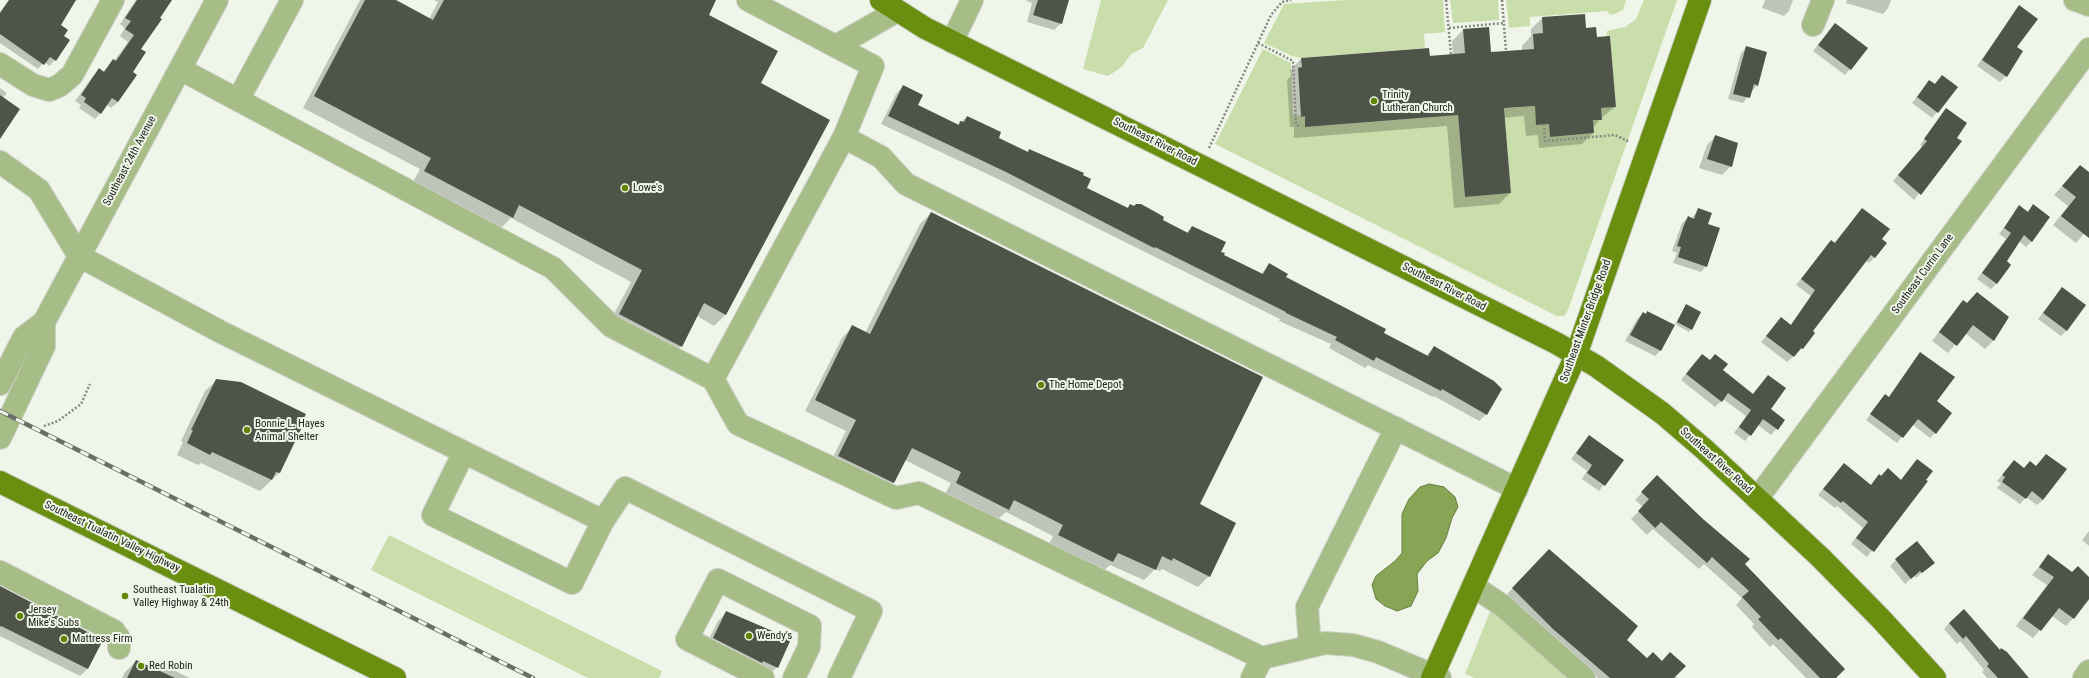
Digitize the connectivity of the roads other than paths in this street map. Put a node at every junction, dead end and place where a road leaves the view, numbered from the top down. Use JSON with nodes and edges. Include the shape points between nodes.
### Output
{"nodes":[{"id":1,"x":113,"y":0,"type":"edge"},
{"id":2,"x":217,"y":0,"type":"edge"},
{"id":3,"x":292,"y":0,"type":"edge"},
{"id":4,"x":748,"y":0,"type":"edge"},
{"id":5,"x":972,"y":0,"type":"edge"},
{"id":6,"x":1700,"y":0,"type":"edge"},
{"id":7,"x":1823,"y":0,"type":"edge"},
{"id":8,"x":2075,"y":0,"type":"edge"},
{"id":9,"x":889,"y":5,"type":"edge"},
{"id":10,"x":2089,"y":5,"type":"edge"},
{"id":11,"x":1813,"y":25,"type":"dead end"},
{"id":12,"x":952,"y":42,"type":"junction"},
{"id":13,"x":836,"y":46,"type":"junction"},
{"id":14,"x":2089,"y":49,"type":"edge"},
{"id":15,"x":0,"y":64,"type":"edge"},
{"id":16,"x":180,"y":69,"type":"junction"},
{"id":17,"x":238,"y":100,"type":"junction"},
{"id":18,"x":844,"y":137,"type":"junction"},
{"id":19,"x":0,"y":162,"type":"edge"},
{"id":20,"x":79,"y":256,"type":"junction"},
{"id":21,"x":44,"y":322,"type":"junction"},
{"id":22,"x":1576,"y":355,"type":"junction"},
{"id":23,"x":713,"y":379,"type":"junction"},
{"id":24,"x":0,"y":384,"type":"edge"},
{"id":25,"x":1396,"y":428,"type":"junction"},
{"id":26,"x":0,"y":438,"type":"edge"},
{"id":27,"x":464,"y":452,"type":"junction"},
{"id":28,"x":0,"y":482,"type":"edge"},
{"id":29,"x":1517,"y":489,"type":"junction"},
{"id":30,"x":1757,"y":499,"type":"junction"},
{"id":31,"x":603,"y":521,"type":"junction"},
{"id":32,"x":0,"y":572,"type":"edge"},
{"id":33,"x":1473,"y":586,"type":"junction"},
{"id":34,"x":1310,"y":646,"type":"junction"},
{"id":35,"x":118,"y":648,"type":"dead end"},
{"id":36,"x":1262,"y":658,"type":"junction"},
{"id":37,"x":2089,"y":671,"type":"edge"},
{"id":38,"x":1435,"y":677,"type":"edge"},
{"id":39,"x":395,"y":678,"type":"edge"},
{"id":40,"x":763,"y":678,"type":"edge"},
{"id":41,"x":794,"y":678,"type":"edge"},
{"id":42,"x":839,"y":678,"type":"edge"},
{"id":43,"x":1252,"y":678,"type":"edge"},
{"id":44,"x":1584,"y":678,"type":"edge"},
{"id":45,"x":1935,"y":678,"type":"edge"},
{"id":46,"x":2084,"y":678,"type":"edge"}],
"edges":[{"from":1,"to":15,"type":"street","via":[[72,75],[59,86],[49,90],[33,85]]},
{"from":2,"to":16,"type":"street","name":"Southeast 24th Avenue"},
{"from":3,"to":17,"type":"street"},
{"from":4,"to":13,"type":"street"},
{"from":5,"to":12,"type":"street"},
{"from":6,"to":22,"type":"main road","name":"Southeast Minter Bridge Road"},
{"from":7,"to":11,"type":"street"},
{"from":8,"to":10,"type":"street"},
{"from":9,"to":12,"type":"main road","name":"Southeast River Road"},
{"from":9,"to":13,"type":"street"},
{"from":12,"to":22,"type":"main road","name":"Southeast River Road"},
{"from":13,"to":18,"type":"street","via":[[873,66]]},
{"from":14,"to":30,"type":"street","name":"Southeast Currin Lane"},
{"from":16,"to":17,"type":"street"},
{"from":16,"to":20,"type":"street","name":"Southeast 24th Avenue"},
{"from":17,"to":23,"type":"street","via":[[553,268],[611,326]]},
{"from":18,"to":23,"type":"street"},
{"from":18,"to":25,"type":"street","via":[[881,158],[906,184]]},
{"from":19,"to":20,"type":"street","via":[[39,190]]},
{"from":20,"to":21,"type":"street","name":"Southeast 24th Avenue"},
{"from":20,"to":27,"type":"street","via":[[221,332]]},
{"from":21,"to":24,"type":"street","name":"Southeast 24th Avenue","via":[[24,337]]},
{"from":21,"to":26,"type":"street","name":"Southeast 24th Avenue","via":[[44,346]]},
{"from":22,"to":29,"type":"main road","name":"Southeast Minter Bridge Road"},
{"from":22,"to":30,"type":"main road","name":"Southeast River Road","via":[[1662,414]]},
{"from":23,"to":36,"type":"street","via":[[738,424],[896,498],[919,493]]},
{"from":25,"to":29,"type":"street"},
{"from":25,"to":34,"type":"street","via":[[1307,607]]},
{"from":27,"to":31,"type":"street"},
{"from":27,"to":31,"type":"street","via":[[433,515],[572,584]]},
{"from":28,"to":39,"type":"main road","name":"Southeast Tualatin Valley Highway"},
{"from":29,"to":33,"type":"main road","name":"Southeast Minter Bridge Road"},
{"from":30,"to":45,"type":"main road","name":"Southeast River Road","via":[[1843,580]]},
{"from":31,"to":42,"type":"street","via":[[625,488],[871,611]]},
{"from":32,"to":35,"type":"street","via":[[114,631],[119,638]]},
{"from":33,"to":38,"type":"main road","name":"Southeast Minter Bridge Road"},
{"from":33,"to":44,"type":"street","via":[[1503,606]]},
{"from":34,"to":36,"type":"street"},
{"from":34,"to":38,"type":"street","via":[[1325,643],[1353,645],[1378,652]]},
{"from":36,"to":43,"type":"street"},
{"from":37,"to":46,"type":"street"},
{"from":40,"to":41,"type":"street","via":[[687,639],[718,580],[810,626],[809,647]]}]}
